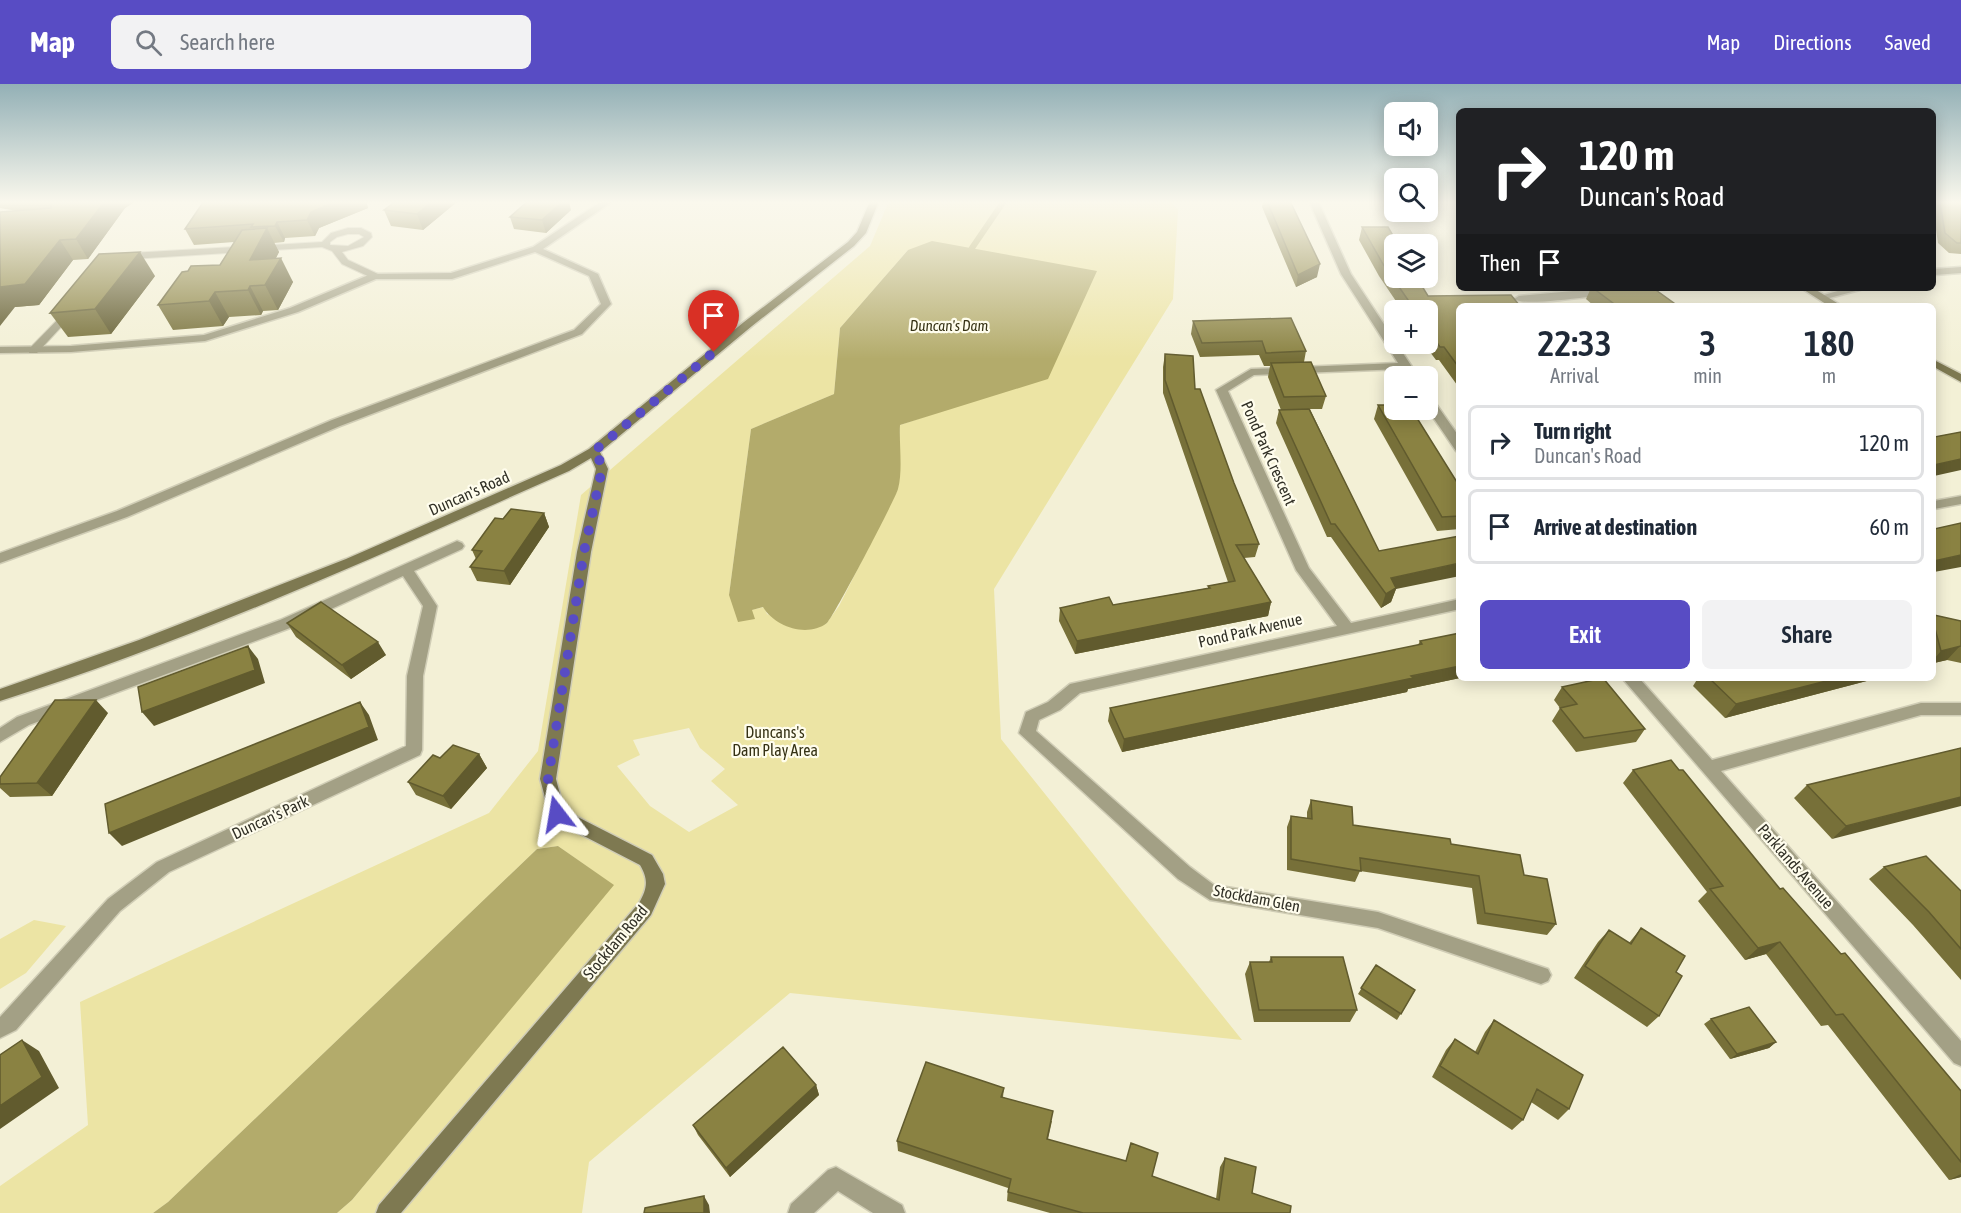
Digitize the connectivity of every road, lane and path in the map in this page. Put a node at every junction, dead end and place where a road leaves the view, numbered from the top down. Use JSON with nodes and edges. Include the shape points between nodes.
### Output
{"nodes":[{"id":1,"x":168,"y":254,"type":"edge"},
{"id":2,"x":339,"y":254,"type":"edge"},
{"id":3,"x":521,"y":254,"type":"edge"},
{"id":4,"x":547,"y":254,"type":"edge"},
{"id":5,"x":839,"y":254,"type":"edge"},
{"id":6,"x":1337,"y":254,"type":"edge"},
{"id":7,"x":117,"y":264,"type":"edge"},
{"id":8,"x":1961,"y":270,"type":"edge"},
{"id":9,"x":1936,"y":272,"type":"edge"},
{"id":10,"x":375,"y":276,"type":"junction"},
{"id":11,"x":1606,"y":291,"type":"edge"},
{"id":12,"x":1811,"y":291,"type":"edge"},
{"id":13,"x":1849,"y":291,"type":"edge"},
{"id":14,"x":1822,"y":297,"type":"junction"},
{"id":15,"x":1546,"y":298,"type":"junction"},
{"id":16,"x":1519,"y":299,"type":"dead end"},
{"id":17,"x":79,"y":303,"type":"edge"},
{"id":18,"x":1552,"y":303,"type":"edge"},
{"id":19,"x":1832,"y":303,"type":"edge"},
{"id":20,"x":0,"y":350,"type":"edge"},
{"id":21,"x":33,"y":351,"type":"junction"},
{"id":22,"x":1936,"y":364,"type":"edge"},
{"id":23,"x":1405,"y":366,"type":"edge"},
{"id":24,"x":1384,"y":371,"type":"edge"},
{"id":25,"x":1961,"y":379,"type":"edge"},
{"id":26,"x":1438,"y":416,"type":"edge"},
{"id":27,"x":1456,"y":442,"type":"edge"},
{"id":28,"x":593,"y":452,"type":"junction"},
{"id":29,"x":1961,"y":500,"type":"edge"},
{"id":30,"x":1936,"y":506,"type":"edge"},
{"id":31,"x":457,"y":546,"type":"dead end"},
{"id":32,"x":0,"y":558,"type":"edge"},
{"id":33,"x":406,"y":570,"type":"junction"},
{"id":34,"x":1456,"y":605,"type":"edge"},
{"id":35,"x":1346,"y":627,"type":"junction"},
{"id":36,"x":1633,"y":681,"type":"edge"},
{"id":37,"x":0,"y":695,"type":"edge"},
{"id":38,"x":1054,"y":706,"type":"joint"},
{"id":39,"x":1961,"y":709,"type":"edge"},
{"id":40,"x":0,"y":736,"type":"edge"},
{"id":41,"x":1710,"y":767,"type":"junction"},
{"id":42,"x":1541,"y":975,"type":"dead end"},
{"id":43,"x":0,"y":1028,"type":"edge"},
{"id":44,"x":1961,"y":1056,"type":"edge"},
{"id":45,"x":799,"y":1212,"type":"edge"},
{"id":46,"x":387,"y":1213,"type":"edge"},
{"id":47,"x":894,"y":1213,"type":"edge"}],
"edges":[{"from":1,"to":7,"type":"lane","via":[[130,256]]},
{"from":2,"to":10,"type":"lane","via":[[345,262]]},
{"from":3,"to":10,"type":"street","via":[[452,276]]},
{"from":4,"to":32,"type":"street","via":[[593,274],[606,303],[578,332],[336,423],[122,514]]},
{"from":5,"to":28,"type":"street","name":"Duncan's Road"},
{"from":6,"to":23,"type":"street"},
{"from":8,"to":9,"type":"street"},
{"from":10,"to":21,"type":"street","via":[[294,310],[205,338]]},
{"from":11,"to":15,"type":"street"},
{"from":12,"to":14,"type":"street"},
{"from":13,"to":14,"type":"street"},
{"from":14,"to":19,"type":"street"},
{"from":15,"to":16,"type":"street"},
{"from":15,"to":18,"type":"street"},
{"from":17,"to":21,"type":"lane"},
{"from":20,"to":21,"type":"street"},
{"from":22,"to":25,"type":"street"},
{"from":24,"to":35,"type":"street","name":"Pond Park Crescent","via":[[1251,372],[1222,390],[1303,570]]},
{"from":26,"to":27,"type":"street"},
{"from":28,"to":37,"type":"street","name":"Duncan's Road","via":[[351,562],[144,644]]},
{"from":28,"to":46,"type":"street","name":"Stockdam Road","via":[[602,469],[584,552],[548,779],[557,814],[646,860],[655,874],[656,889],[645,909]]},
{"from":29,"to":30,"type":"street"},
{"from":31,"to":33,"type":"street"},
{"from":33,"to":40,"type":"street","via":[[285,624],[23,721]]},
{"from":33,"to":43,"type":"street","name":"Duncan's Park","via":[[430,606],[415,675],[414,750],[163,867],[114,906],[9,1023]]},
{"from":34,"to":35,"type":"street","name":"Pond Park Avenue"},
{"from":35,"to":38,"type":"street","name":"Pond Park Avenue","via":[[1075,688]]},
{"from":36,"to":41,"type":"street","name":"Parklands Avenue"},
{"from":38,"to":42,"type":"street","name":"Stockdam Glen","via":[[1032,716],[1027,733],[1210,892],[1378,920]]},
{"from":39,"to":41,"type":"street","via":[[1921,709]]},
{"from":41,"to":44,"type":"street","name":"Parklands Avenue"},
{"from":45,"to":47,"type":"street","via":[[836,1178]]}]}
